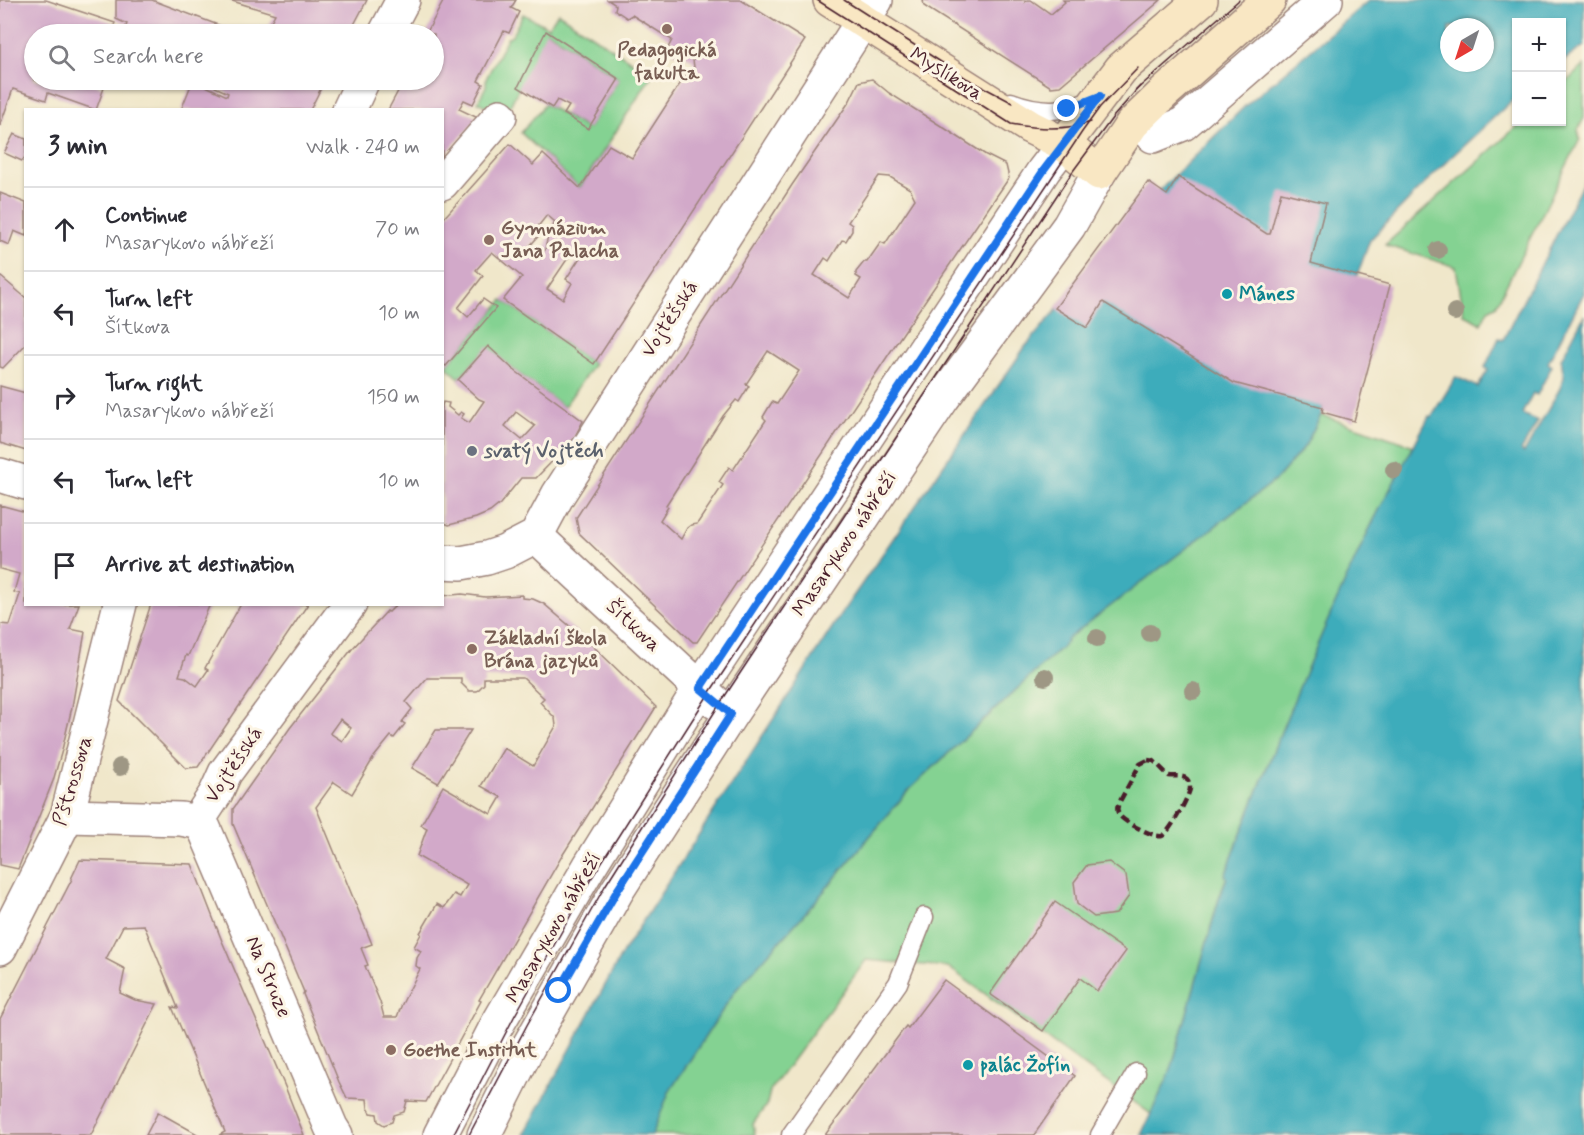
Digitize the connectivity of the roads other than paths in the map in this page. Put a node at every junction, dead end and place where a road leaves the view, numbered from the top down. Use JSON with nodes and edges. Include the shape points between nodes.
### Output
{"nodes":[{"id":1,"x":403,"y":0,"type":"edge"},
{"id":2,"x":830,"y":0,"type":"edge"},
{"id":3,"x":1202,"y":0,"type":"edge"},
{"id":4,"x":1215,"y":0,"type":"edge"},
{"id":5,"x":1269,"y":0,"type":"edge"},
{"id":6,"x":1326,"y":0,"type":"edge"},
{"id":7,"x":869,"y":10,"type":"edge"},
{"id":8,"x":390,"y":24,"type":"edge"},
{"id":9,"x":961,"y":84,"type":"junction"},
{"id":10,"x":358,"y":90,"type":"edge"},
{"id":11,"x":1100,"y":96,"type":"junction"},
{"id":12,"x":350,"y":108,"type":"edge"},
{"id":13,"x":500,"y":117,"type":"dead end"},
{"id":14,"x":1153,"y":136,"type":"joint"},
{"id":15,"x":1064,"y":144,"type":"junction"},
{"id":16,"x":1099,"y":173,"type":"junction"},
{"id":17,"x":444,"y":181,"type":"edge"},
{"id":18,"x":0,"y":475,"type":"edge"},
{"id":19,"x":24,"y":482,"type":"edge"},
{"id":20,"x":536,"y":536,"type":"junction"},
{"id":21,"x":444,"y":562,"type":"edge"},
{"id":22,"x":120,"y":606,"type":"edge"},
{"id":23,"x":349,"y":606,"type":"edge"},
{"id":24,"x":700,"y":688,"type":"junction"},
{"id":25,"x":731,"y":714,"type":"junction"},
{"id":26,"x":67,"y":816,"type":"junction"},
{"id":27,"x":197,"y":822,"type":"junction"},
{"id":28,"x":12,"y":897,"type":"edge"},
{"id":29,"x":924,"y":918,"type":"dead end"},
{"id":30,"x":0,"y":948,"type":"edge"},
{"id":31,"x":1136,"y":1073,"type":"dead end"},
{"id":32,"x":336,"y":1135,"type":"edge"},
{"id":33,"x":440,"y":1135,"type":"edge"},
{"id":34,"x":484,"y":1135,"type":"edge"},
{"id":35,"x":791,"y":1135,"type":"edge"},
{"id":36,"x":1100,"y":1135,"type":"edge"}],
"edges":[{"from":1,"to":8,"type":"street"},
{"from":2,"to":7,"type":"street","name":"Myslíkova"},
{"from":3,"to":11,"type":"street","name":"Masarykovo nábřeží","via":[[1121,69]]},
{"from":4,"to":11,"type":"lane"},
{"from":5,"to":16,"type":"street","name":"Masarykovo nábřeží","via":[[1132,124]]},
{"from":6,"to":14,"type":"street","via":[[1183,124]]},
{"from":7,"to":9,"type":"street","name":"Myslíkova"},
{"from":7,"to":20,"type":"street","name":"Vojtěšská","via":[[564,485]]},
{"from":9,"to":11,"type":"lane","via":[[1044,111],[1067,109]]},
{"from":9,"to":15,"type":"street","name":"Myslíkova"},
{"from":10,"to":12,"type":"street"},
{"from":11,"to":15,"type":"street","name":"Masarykovo nábřeží"},
{"from":13,"to":17,"type":"street"},
{"from":14,"to":16,"type":"lane"},
{"from":15,"to":16,"type":"street","name":"Myslíkova"},
{"from":15,"to":24,"type":"street","name":"Masarykovo nábřeží"},
{"from":16,"to":25,"type":"street","name":"Masarykovo nábřeží","via":[[1069,226],[943,398]]},
{"from":18,"to":19,"type":"street"},
{"from":20,"to":21,"type":"street","via":[[487,558]]},
{"from":20,"to":24,"type":"street","name":"Šítkova"},
{"from":22,"to":26,"type":"street","name":"Pštrossova"},
{"from":23,"to":27,"type":"street","name":"Vojtěšská","via":[[225,773]]},
{"from":24,"to":25,"type":"street","name":"Šítkova"},
{"from":24,"to":33,"type":"street","name":"Masarykovo nábřeží","via":[[554,926]]},
{"from":25,"to":34,"type":"street","name":"Masarykovo nábřeží","via":[[611,901],[532,1040]]},
{"from":26,"to":27,"type":"street","name":"Vojtěšská"},
{"from":26,"to":28,"type":"street","name":"Pštrossova"},
{"from":27,"to":32,"type":"street","name":"Na Struze","via":[[209,839]]},
{"from":28,"to":30,"type":"street","name":"Pštrossova"},
{"from":29,"to":35,"type":"lane","via":[[898,983]]},
{"from":31,"to":36,"type":"lane"}]}
